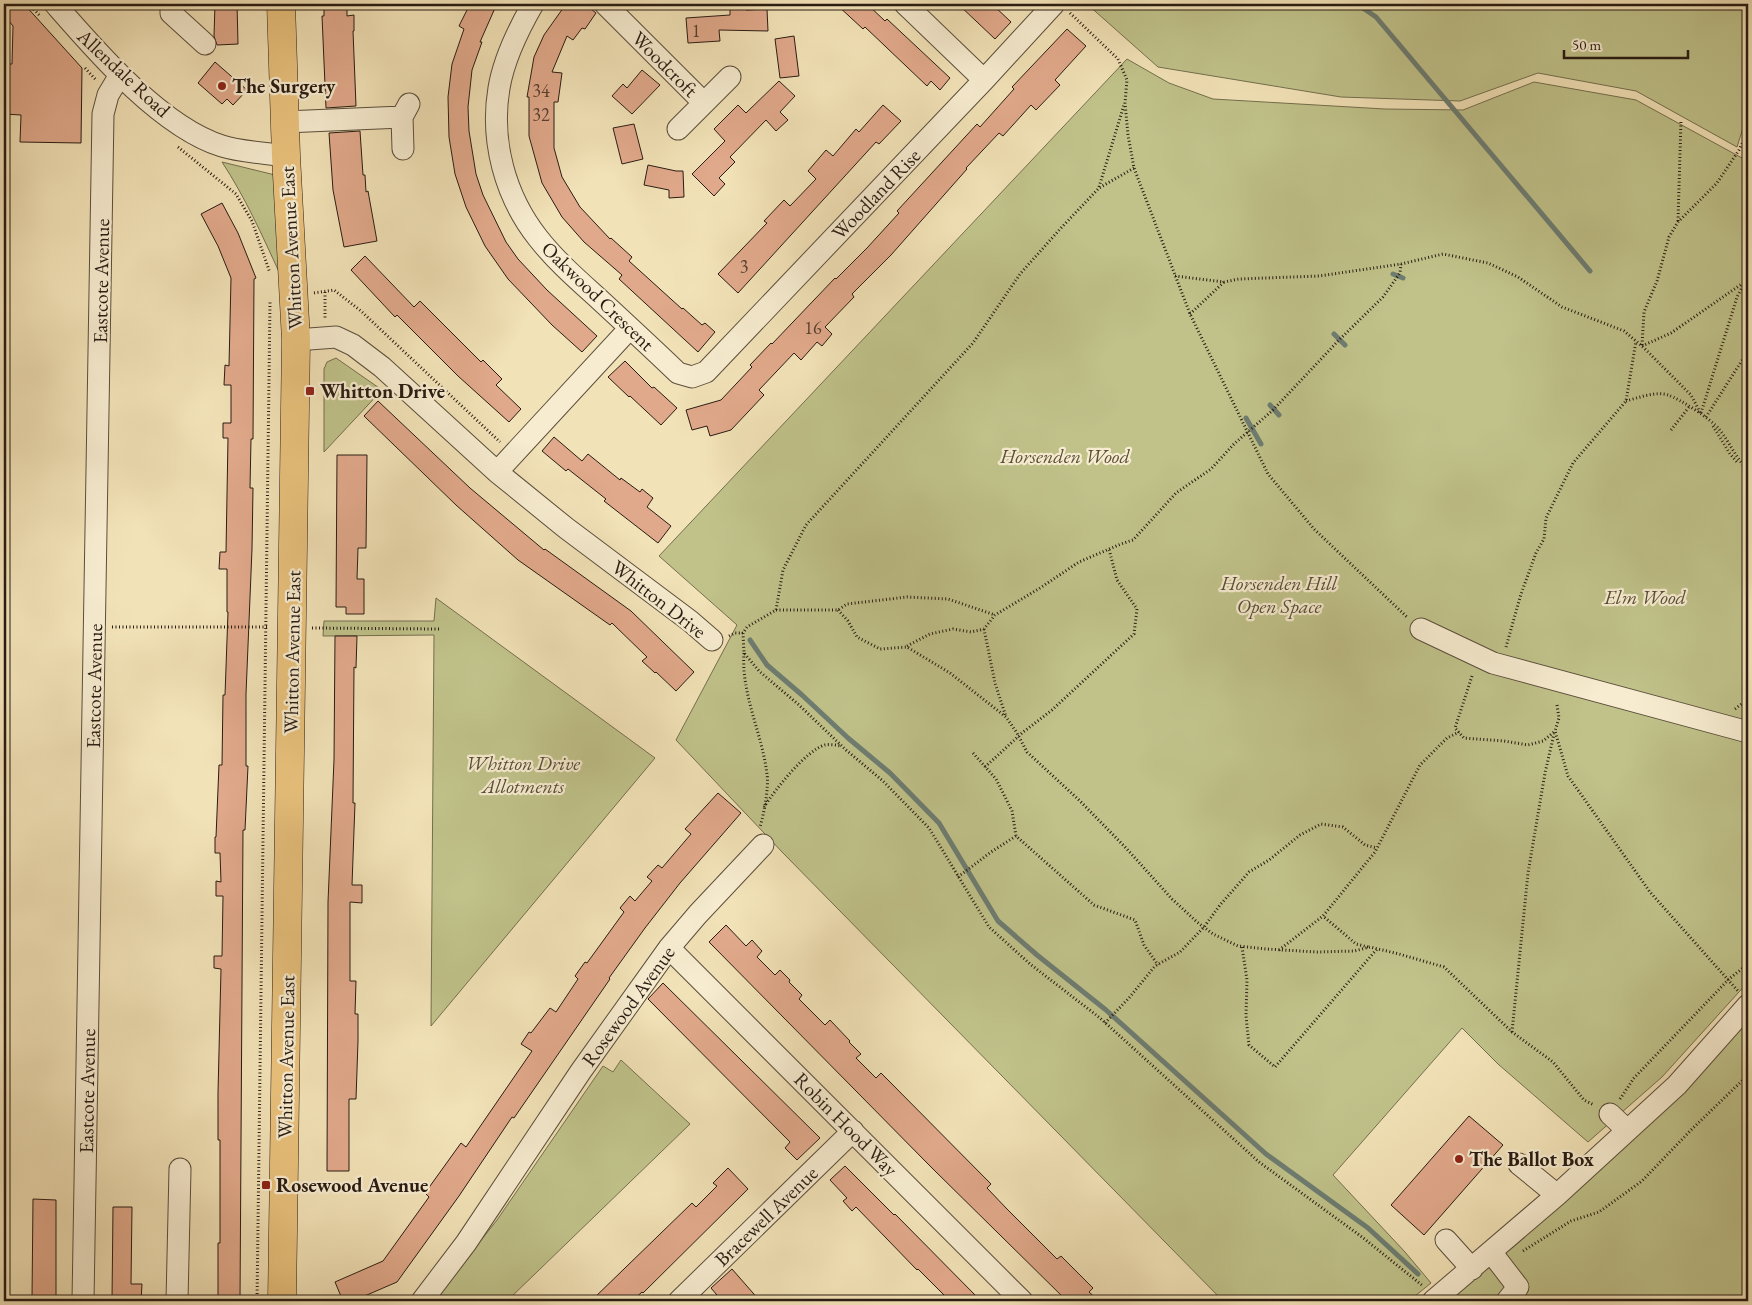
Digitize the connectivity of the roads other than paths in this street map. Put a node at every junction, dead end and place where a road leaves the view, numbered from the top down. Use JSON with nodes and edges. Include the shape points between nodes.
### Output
{"nodes":[{"id":1,"x":55,"y":4,"type":"edge"},
{"id":2,"x":171,"y":4,"type":"edge"},
{"id":3,"x":281,"y":4,"type":"edge"},
{"id":4,"x":533,"y":4,"type":"edge"},
{"id":5,"x":605,"y":4,"type":"edge"},
{"id":6,"x":905,"y":4,"type":"edge"},
{"id":7,"x":1061,"y":7,"type":"edge"},
{"id":8,"x":205,"y":44,"type":"dead end"},
{"id":9,"x":120,"y":75,"type":"junction"},
{"id":10,"x":730,"y":76,"type":"dead end"},
{"id":11,"x":984,"y":80,"type":"junction"},
{"id":12,"x":704,"y":103,"type":"junction"},
{"id":13,"x":285,"y":122,"type":"junction"},
{"id":14,"x":678,"y":129,"type":"dead end"},
{"id":15,"x":403,"y":149,"type":"dead end"},
{"id":16,"x":286,"y":156,"type":"junction"},
{"id":17,"x":630,"y":328,"type":"junction"},
{"id":18,"x":296,"y":340,"type":"junction"},
{"id":19,"x":692,"y":377,"type":"joint"},
{"id":20,"x":497,"y":472,"type":"junction"},
{"id":21,"x":1421,"y":629,"type":"road end"},
{"id":22,"x":712,"y":640,"type":"dead end"},
{"id":23,"x":1748,"y":732,"type":"edge"},
{"id":24,"x":763,"y":845,"type":"road end"},
{"id":25,"x":669,"y":948,"type":"junction"},
{"id":26,"x":1746,"y":1001,"type":"edge"},
{"id":27,"x":1610,"y":1114,"type":"road end"},
{"id":28,"x":1627,"y":1130,"type":"junction"},
{"id":29,"x":853,"y":1131,"type":"junction"},
{"id":30,"x":1518,"y":1164,"type":"dead end"},
{"id":31,"x":180,"y":1169,"type":"dead end"},
{"id":32,"x":1557,"y":1195,"type":"junction"},
{"id":33,"x":1446,"y":1240,"type":"dead end"},
{"id":34,"x":1497,"y":1260,"type":"junction"},
{"id":35,"x":1472,"y":1269,"type":"junction"},
{"id":36,"x":1430,"y":1296,"type":"edge"},
{"id":37,"x":83,"y":1301,"type":"edge"},
{"id":38,"x":177,"y":1301,"type":"edge"},
{"id":39,"x":282,"y":1301,"type":"edge"},
{"id":40,"x":422,"y":1301,"type":"edge"},
{"id":41,"x":680,"y":1301,"type":"edge"},
{"id":42,"x":1022,"y":1301,"type":"edge"},
{"id":43,"x":1507,"y":1301,"type":"edge"}],
"edges":[{"from":1,"to":9,"type":"street","name":"Allendale Road"},
{"from":2,"to":8,"type":"street","via":[[171,13]]},
{"from":3,"to":13,"type":"main road","name":"Whitton Avenue East"},
{"from":4,"to":17,"type":"street","name":"Oakwood Crescent","via":[[507,58],[499,88],[497,126],[506,180],[518,209],[538,238],[565,268]]},
{"from":5,"to":12,"type":"street","name":"Woodcroft"},
{"from":6,"to":11,"type":"street"},
{"from":7,"to":11,"type":"street","name":"Woodland Rise"},
{"from":9,"to":16,"type":"street","name":"Allendale Road","via":[[152,104],[191,132],[222,146]]},
{"from":9,"to":37,"type":"street","name":"Eastcote Avenue","via":[[108,95],[103,114]]},
{"from":10,"to":12,"type":"street","name":"Woodcroft"},
{"from":11,"to":19,"type":"street","name":"Woodland Rise","via":[[706,372]]},
{"from":12,"to":14,"type":"street","name":"Woodcroft"},
{"from":13,"to":15,"type":"street","via":[[406,110]]},
{"from":13,"to":16,"type":"main road","name":"Whitton Avenue East"},
{"from":16,"to":18,"type":"main road","name":"Whitton Avenue East"},
{"from":17,"to":19,"type":"street","name":"Oakwood Crescent","via":[[678,372]]},
{"from":17,"to":20,"type":"street"},
{"from":18,"to":20,"type":"street","name":"Whitton Drive","via":[[336,337],[353,345],[382,367]]},
{"from":18,"to":39,"type":"main road","name":"Whitton Avenue East","via":[[280,628]]},
{"from":20,"to":22,"type":"street","name":"Whitton Drive"},
{"from":21,"to":23,"type":"street","via":[[1493,663]]},
{"from":24,"to":25,"type":"street","name":"Rosewood Avenue"},
{"from":25,"to":29,"type":"street","name":"Robin Hood Way"},
{"from":25,"to":40,"type":"street","name":"Rosewood Avenue"},
{"from":26,"to":28,"type":"street","via":[[1677,1084]]},
{"from":27,"to":28,"type":"street"},
{"from":28,"to":32,"type":"street"},
{"from":29,"to":41,"type":"street","name":"Bracewell Avenue"},
{"from":29,"to":42,"type":"street","name":"Robin Hood Way"},
{"from":30,"to":32,"type":"street"},
{"from":31,"to":38,"type":"street"},
{"from":32,"to":34,"type":"street"},
{"from":33,"to":35,"type":"street"},
{"from":34,"to":35,"type":"street"},
{"from":34,"to":43,"type":"street","via":[[1518,1287]]},
{"from":35,"to":36,"type":"street"}]}
